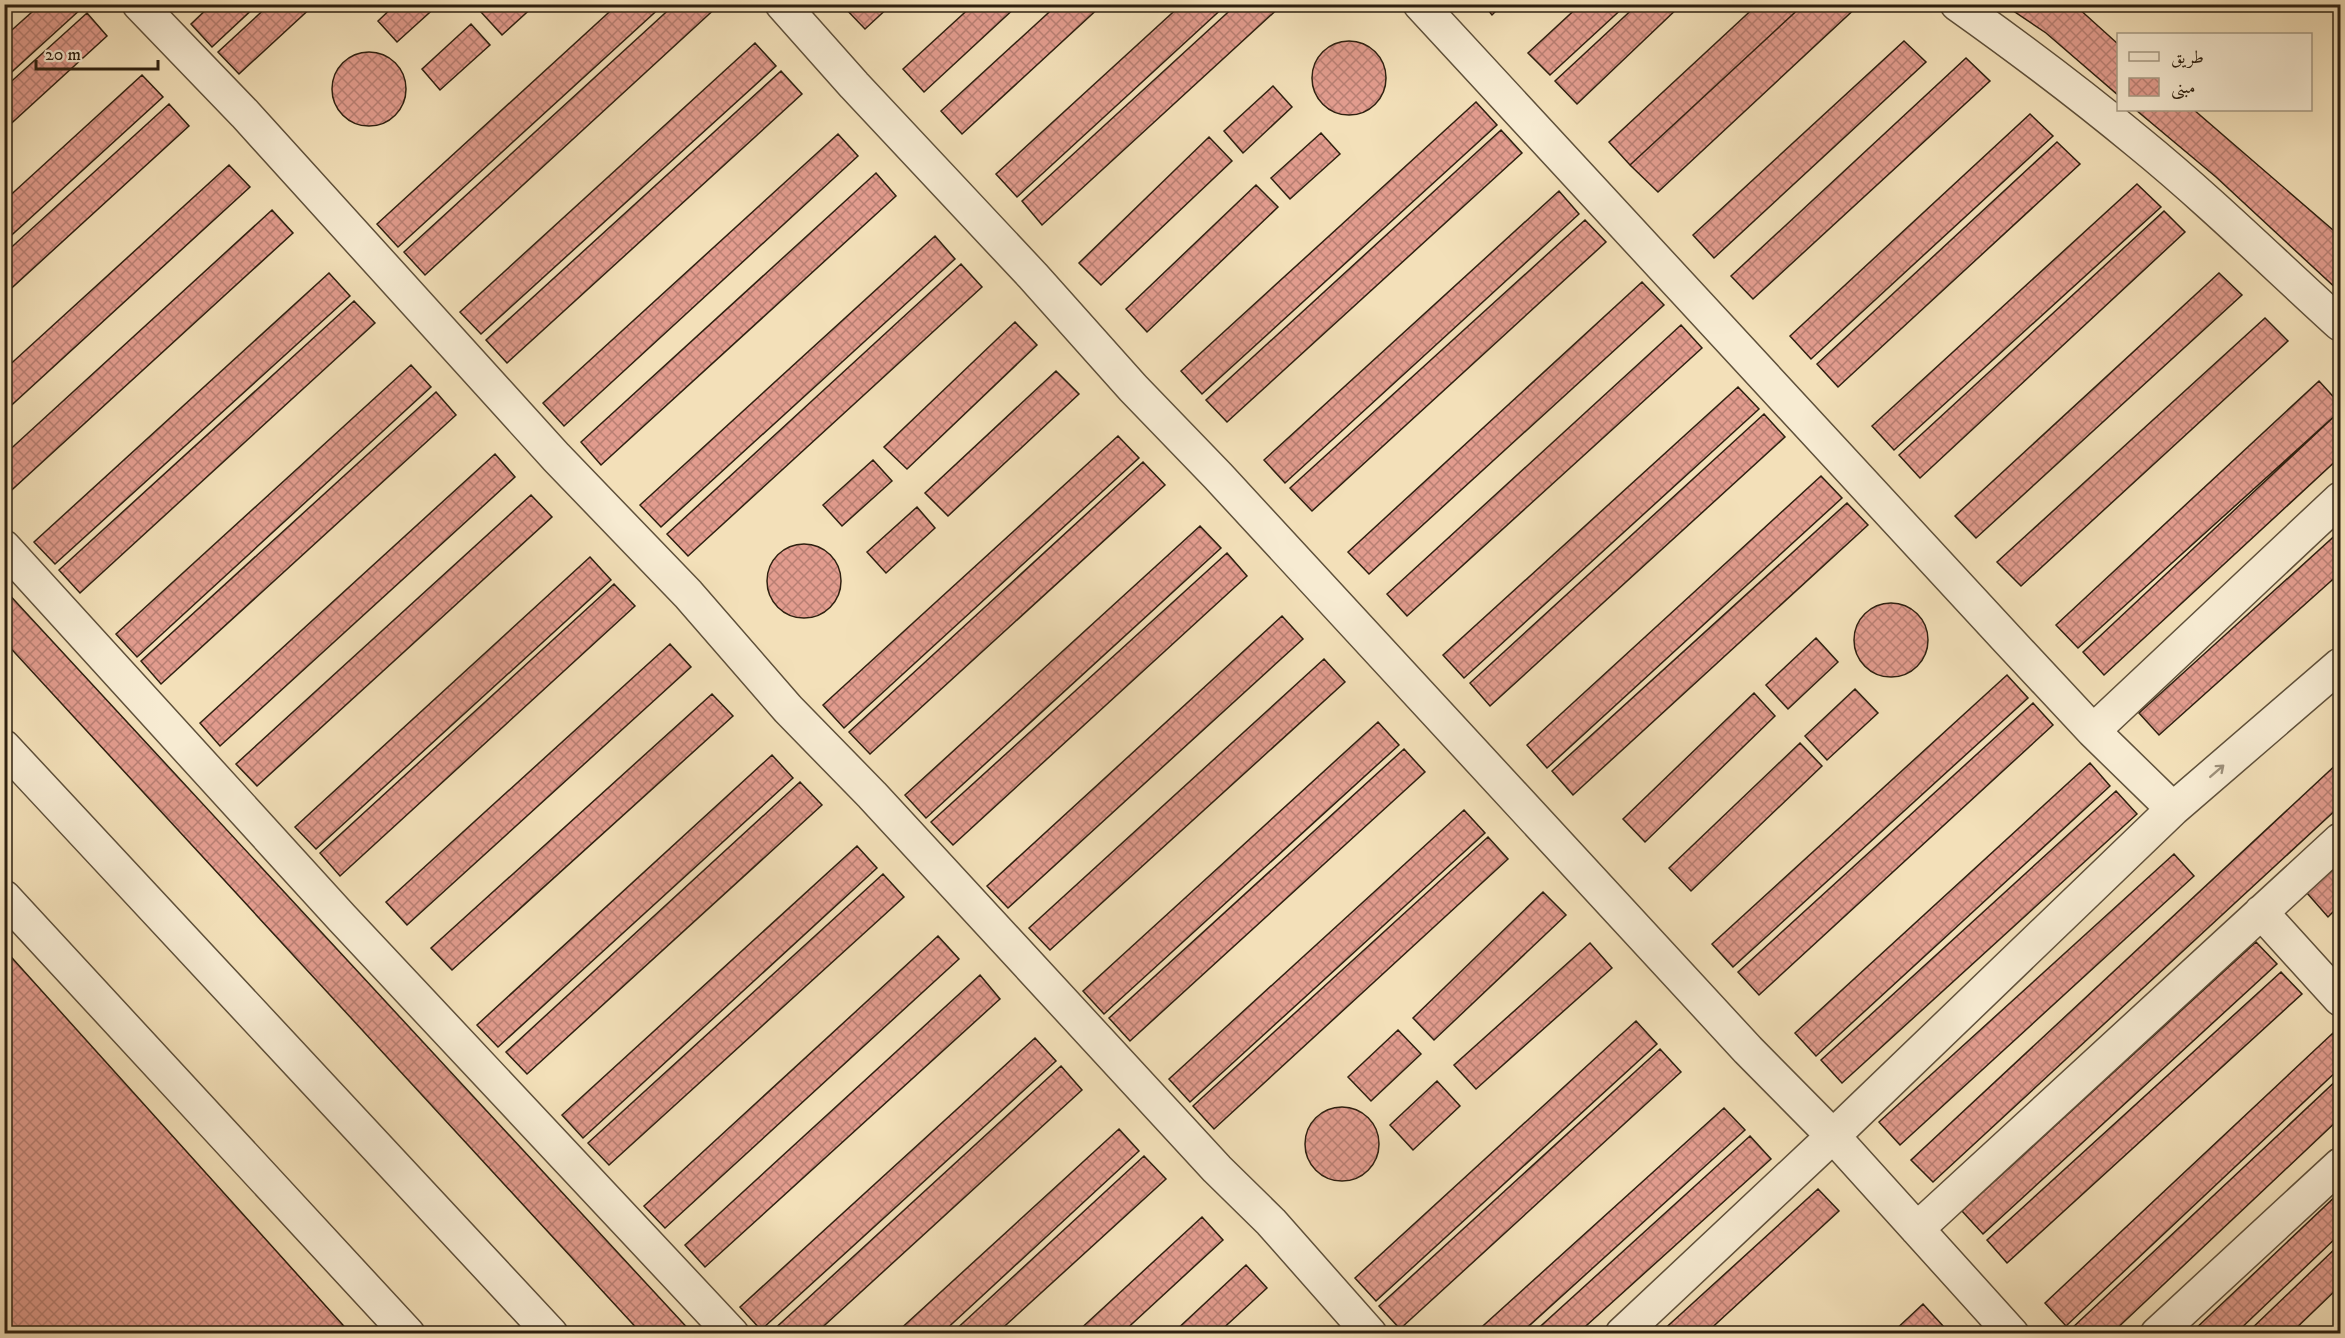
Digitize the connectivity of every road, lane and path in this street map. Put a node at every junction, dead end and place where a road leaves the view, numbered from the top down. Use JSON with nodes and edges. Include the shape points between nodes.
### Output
{"nodes":[{"id":1,"x":139,"y":4,"type":"edge"},
{"id":2,"x":782,"y":4,"type":"edge"},
{"id":3,"x":1420,"y":4,"type":"edge"},
{"id":4,"x":1957,"y":4,"type":"edge"},
{"id":5,"x":2340,"y":324,"type":"edge"},
{"id":6,"x":2340,"y":499,"type":"edge"},
{"id":7,"x":4,"y":547,"type":"edge"},
{"id":8,"x":2340,"y":665,"type":"edge"},
{"id":9,"x":2093,"y":731,"type":"junction"},
{"id":10,"x":4,"y":747,"type":"edge"},
{"id":11,"x":2173,"y":809,"type":"junction"},
{"id":12,"x":2340,"y":840,"type":"edge"},
{"id":13,"x":4,"y":897,"type":"edge"},
{"id":14,"x":2261,"y":912,"type":"junction"},
{"id":15,"x":2340,"y":999,"type":"edge"},
{"id":16,"x":1833,"y":1137,"type":"junction"},
{"id":17,"x":2340,"y":1165,"type":"edge"},
{"id":18,"x":1917,"y":1229,"type":"junction"},
{"id":19,"x":408,"y":1334,"type":"edge"},
{"id":20,"x":551,"y":1334,"type":"edge"},
{"id":21,"x":732,"y":1334,"type":"edge"},
{"id":22,"x":1370,"y":1334,"type":"edge"},
{"id":23,"x":1622,"y":1334,"type":"edge"},
{"id":24,"x":2012,"y":1334,"type":"edge"},
{"id":25,"x":2157,"y":1334,"type":"edge"}],
"edges":[{"from":1,"to":22,"type":"lane","via":[[245,114],[556,457],[688,594],[788,709],[1270,1222]]},
{"from":2,"to":16,"type":"lane","via":[[1132,388]]},
{"from":3,"to":9,"type":"lane"},
{"from":4,"to":5,"type":"lane","via":[[2139,142]]},
{"from":6,"to":9,"type":"lane"},
{"from":7,"to":21,"type":"lane","via":[[342,918]]},
{"from":11,"to":8,"type":"lane","one_way":true},
{"from":9,"to":11,"type":"lane"},
{"from":10,"to":20,"type":"lane"},
{"from":11,"to":16,"type":"lane"},
{"from":12,"to":14,"type":"lane"},
{"from":13,"to":19,"type":"lane"},
{"from":14,"to":15,"type":"lane"},
{"from":14,"to":18,"type":"lane"},
{"from":16,"to":18,"type":"lane"},
{"from":16,"to":23,"type":"lane"},
{"from":17,"to":25,"type":"lane"},
{"from":18,"to":24,"type":"lane"}]}
